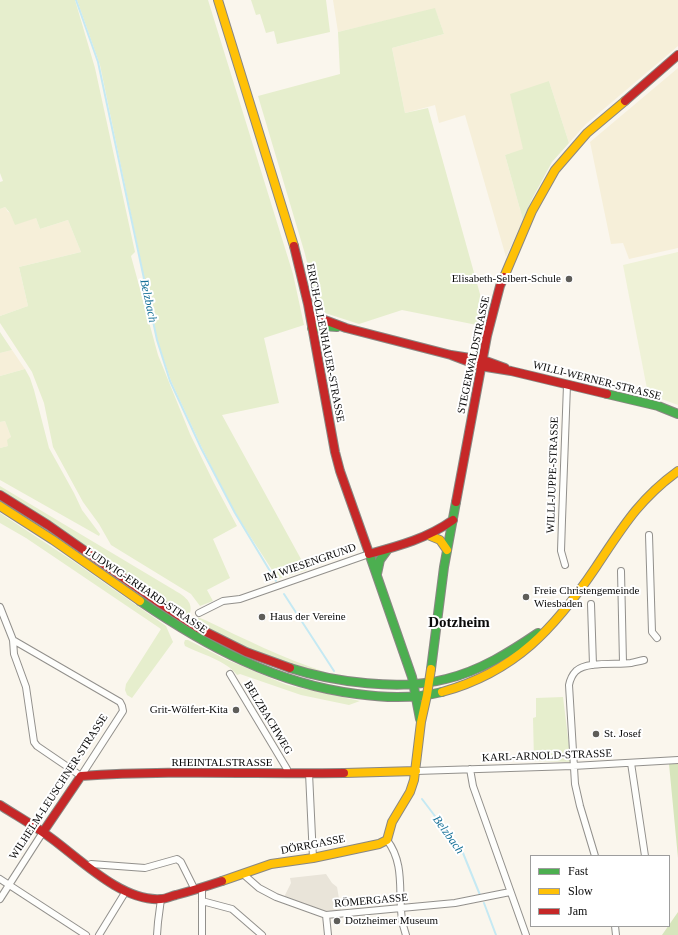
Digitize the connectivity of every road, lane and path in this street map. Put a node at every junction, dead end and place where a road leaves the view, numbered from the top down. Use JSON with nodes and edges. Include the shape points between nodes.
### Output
{"nodes":[{"id":1,"x":218,"y":0,"type":"edge"},
{"id":2,"x":678,"y":55,"type":"edge"},
{"id":3,"x":311,"y":318,"type":"junction"},
{"id":4,"x":312,"y":328,"type":"junction"},
{"id":5,"x":346,"y":328,"type":"junction"},
{"id":6,"x":482,"y":363,"type":"junction"},
{"id":7,"x":567,"y":385,"type":"junction"},
{"id":8,"x":678,"y":414,"type":"edge"},
{"id":9,"x":678,"y":470,"type":"edge"},
{"id":10,"x":0,"y":495,"type":"edge"},
{"id":11,"x":0,"y":506,"type":"edge"},
{"id":12,"x":453,"y":520,"type":"junction"},
{"id":13,"x":428,"y":535,"type":"junction"},
{"id":14,"x":649,"y":535,"type":"dead end"},
{"id":15,"x":389,"y":548,"type":"junction"},
{"id":16,"x":447,"y":550,"type":"junction"},
{"id":17,"x":369,"y":554,"type":"junction"},
{"id":18,"x":565,"y":565,"type":"dead end"},
{"id":19,"x":621,"y":571,"type":"dead end"},
{"id":20,"x":377,"y":575,"type":"junction"},
{"id":21,"x":591,"y":604,"type":"dead end"},
{"id":22,"x":0,"y":606,"type":"edge"},
{"id":23,"x":199,"y":612,"type":"dead end"},
{"id":24,"x":552,"y":623,"type":"junction"},
{"id":25,"x":657,"y":638,"type":"dead end"},
{"id":26,"x":13,"y":640,"type":"junction"},
{"id":27,"x":644,"y":660,"type":"dead end"},
{"id":28,"x":623,"y":663,"type":"junction"},
{"id":29,"x":408,"y":665,"type":"junction"},
{"id":30,"x":593,"y":665,"type":"junction"},
{"id":31,"x":230,"y":674,"type":"dead end"},
{"id":32,"x":429,"y":682,"type":"junction"},
{"id":33,"x":414,"y":684,"type":"junction"},
{"id":34,"x":400,"y":685,"type":"junction"},
{"id":35,"x":427,"y":695,"type":"junction"},
{"id":36,"x":416,"y":696,"type":"junction"},
{"id":37,"x":421,"y":722,"type":"junction"},
{"id":38,"x":678,"y":760,"type":"edge"},
{"id":39,"x":631,"y":763,"type":"junction"},
{"id":40,"x":573,"y":766,"type":"junction"},
{"id":41,"x":470,"y":769,"type":"junction"},
{"id":42,"x":416,"y":771,"type":"junction"},
{"id":43,"x":309,"y":773,"type":"junction"},
{"id":44,"x":287,"y":774,"type":"junction"},
{"id":45,"x":82,"y":776,"type":"junction"},
{"id":46,"x":0,"y":805,"type":"edge"},
{"id":47,"x":43,"y":832,"type":"junction"},
{"id":48,"x":387,"y":840,"type":"junction"},
{"id":49,"x":595,"y":855,"type":"edge"},
{"id":50,"x":645,"y":855,"type":"edge"},
{"id":51,"x":313,"y":858,"type":"junction"},
{"id":52,"x":87,"y":866,"type":"junction"},
{"id":53,"x":243,"y":874,"type":"junction"},
{"id":54,"x":0,"y":879,"type":"edge"},
{"id":55,"x":8,"y":884,"type":"junction"},
{"id":56,"x":198,"y":889,"type":"junction"},
{"id":57,"x":126,"y":891,"type":"junction"},
{"id":58,"x":510,"y":892,"type":"junction"},
{"id":59,"x":0,"y":899,"type":"edge"},
{"id":60,"x":161,"y":899,"type":"junction"},
{"id":61,"x":202,"y":901,"type":"junction"},
{"id":62,"x":401,"y":909,"type":"junction"},
{"id":63,"x":326,"y":915,"type":"junction"},
{"id":64,"x":86,"y":935,"type":"edge"},
{"id":65,"x":99,"y":935,"type":"edge"},
{"id":66,"x":158,"y":935,"type":"edge"},
{"id":67,"x":202,"y":935,"type":"edge"},
{"id":68,"x":262,"y":935,"type":"edge"},
{"id":69,"x":328,"y":935,"type":"edge"},
{"id":70,"x":406,"y":935,"type":"edge"},
{"id":71,"x":526,"y":935,"type":"edge"}],
"edges":[{"from":1,"to":3,"type":"street","name":"ERICH-OLLENHAUER-STRASSE","via":[[297,256]]},
{"from":2,"to":6,"type":"street","name":"STEGERWALDSTRASSE","via":[[587,133],[547,182],[532,210],[500,286]]},
{"from":3,"to":4,"type":"street","name":"ERICH-OLLENHAUER-STRASSE"},
{"from":3,"to":5,"type":"street","name":"WILLI-WERNER-STRASSE","via":[[322,319]]},
{"from":4,"to":5,"type":"street","name":"WILLI-WERNER-STRASSE"},
{"from":4,"to":17,"type":"street","name":"ERICH-OLLENHAUER-STRASSE","via":[[335,452]]},
{"from":5,"to":6,"type":"street","name":"WILLI-WERNER-STRASSE","via":[[451,355],[466,363]]},
{"from":6,"to":7,"type":"street","name":"WILLI-WERNER-STRASSE","via":[[492,369],[511,371]]},
{"from":6,"to":12,"type":"street","name":"STEGERWALDSTRASSE"},
{"from":7,"to":8,"type":"street","name":"WILLI-WERNER-STRASSE","via":[[658,406]]},
{"from":7,"to":18,"type":"street","name":"WILLI-JUPPE-STRASSE","via":[[562,520],[562,551]]},
{"from":9,"to":24,"type":"street","name":"LUDWIG-ERHARD-STRASSE","via":[[641,502],[590,575]]},
{"from":10,"to":34,"type":"street","name":"LUDWIG-ERHARD-STRASSE","via":[[198,628],[256,657],[326,678]]},
{"from":11,"to":36,"type":"street","name":"LUDWIG-ERHARD-STRASSE","via":[[173,624],[212,647],[252,666],[324,688],[384,697]]},
{"from":12,"to":13,"type":"street","name":"IM WIESENGRUND","via":[[437,532]]},
{"from":12,"to":16,"type":"street","name":"STEGERWALDSTRASSE"},
{"from":13,"to":15,"type":"street","name":"IM WIESENGRUND"},
{"from":13,"to":16,"type":"street","via":[[442,541]]},
{"from":14,"to":25,"type":"street","via":[[652,632]]},
{"from":15,"to":17,"type":"street","name":"IM WIESENGRUND"},
{"from":15,"to":20,"type":"street","via":[[379,563]]},
{"from":16,"to":32,"type":"street","name":"STEGERWALDSTRASSE"},
{"from":17,"to":20,"type":"street","name":"ERICH-OLLENHAUER-STRASSE"},
{"from":17,"to":23,"type":"street","name":"IM WIESENGRUND","via":[[240,599],[223,601]]},
{"from":19,"to":28,"type":"street"},
{"from":20,"to":29,"type":"street","name":"ERICH-OLLENHAUER-STRASSE"},
{"from":21,"to":30,"type":"street"},
{"from":22,"to":26,"type":"street"},
{"from":24,"to":32,"type":"street","name":"LUDWIG-ERHARD-STRASSE","via":[[512,651],[488,663],[448,679]]},
{"from":24,"to":35,"type":"street","name":"LUDWIG-ERHARD-STRASSE","via":[[534,643],[500,668],[460,686]]},
{"from":26,"to":45,"type":"street","via":[[14,654],[26,687],[33,738],[37,746]]},
{"from":26,"to":45,"type":"street","name":"WILHELM-LEUSCHNER-STRASSE","via":[[120,702],[123,707],[123,711]]},
{"from":27,"to":28,"type":"street"},
{"from":28,"to":30,"type":"street"},
{"from":29,"to":33,"type":"street","name":"ERICH-OLLENHAUER-STRASSE"},
{"from":29,"to":34,"type":"street"},
{"from":30,"to":40,"type":"street","via":[[576,671],[568,685]]},
{"from":31,"to":44,"type":"street","name":"BELZBACHWEG","via":[[287,768]]},
{"from":32,"to":33,"type":"street","name":"LUDWIG-ERHARD-STRASSE"},
{"from":32,"to":35,"type":"street","name":"STEGERWALDSTRASSE"},
{"from":33,"to":34,"type":"street","name":"LUDWIG-ERHARD-STRASSE"},
{"from":33,"to":36,"type":"street","name":"ERICH-OLLENHAUER-STRASSE"},
{"from":35,"to":36,"type":"street","name":"LUDWIG-ERHARD-STRASSE"},
{"from":35,"to":37,"type":"street","name":"STEGERWALDSTRASSE"},
{"from":36,"to":37,"type":"street","name":"STEGERWALDSTRASSE"},
{"from":37,"to":42,"type":"street","name":"STEGERWALDSTRASSE"},
{"from":38,"to":39,"type":"street","name":"KARL-ARNOLD-STRASSE"},
{"from":39,"to":40,"type":"street","name":"KARL-ARNOLD-STRASSE"},
{"from":39,"to":50,"type":"street"},
{"from":40,"to":41,"type":"street","name":"KARL-ARNOLD-STRASSE"},
{"from":40,"to":49,"type":"street","via":[[580,806]]},
{"from":41,"to":42,"type":"street","name":"KARL-ARNOLD-STRASSE"},
{"from":41,"to":58,"type":"street","via":[[473,786]]},
{"from":42,"to":43,"type":"street","name":"RHEINTALSTRASSE"},
{"from":42,"to":48,"type":"street","name":"STEGERWALDSTRASSE","via":[[414,784],[392,822]]},
{"from":43,"to":44,"type":"street","name":"RHEINTALSTRASSE"},
{"from":43,"to":51,"type":"street"},
{"from":44,"to":45,"type":"street","name":"RHEINTALSTRASSE"},
{"from":45,"to":47,"type":"street","name":"WILHELM-LEUSCHNER-STRASSE"},
{"from":46,"to":47,"type":"street"},
{"from":47,"to":52,"type":"street"},
{"from":47,"to":55,"type":"street","name":"WILHELM-LEUSCHNER-STRASSE"},
{"from":48,"to":51,"type":"street","name":"DÖRRGASSE"},
{"from":48,"to":62,"type":"street","via":[[393,848],[400,874]]},
{"from":51,"to":53,"type":"street","name":"DÖRRGASSE","via":[[271,864]]},
{"from":52,"to":56,"type":"street","via":[[91,864],[145,868],[177,859]]},
{"from":52,"to":57,"type":"street"},
{"from":53,"to":56,"type":"street","name":"DÖRRGASSE"},
{"from":53,"to":63,"type":"street","name":"RÖMERGASSE","via":[[259,888],[276,897]]},
{"from":54,"to":55,"type":"street"},
{"from":55,"to":59,"type":"street","name":"WILHELM-LEUSCHNER-STRASSE"},
{"from":55,"to":64,"type":"street"},
{"from":56,"to":60,"type":"street","name":"DÖRRGASSE"},
{"from":56,"to":61,"type":"street"},
{"from":57,"to":60,"type":"street"},
{"from":57,"to":65,"type":"street"},
{"from":58,"to":62,"type":"street","name":"RÖMERGASSE","via":[[455,903]]},
{"from":58,"to":71,"type":"street"},
{"from":60,"to":66,"type":"street"},
{"from":61,"to":67,"type":"street"},
{"from":61,"to":68,"type":"street","via":[[232,909]]},
{"from":62,"to":63,"type":"street","name":"RÖMERGASSE"},
{"from":62,"to":70,"type":"street"},
{"from":63,"to":69,"type":"street"}]}
